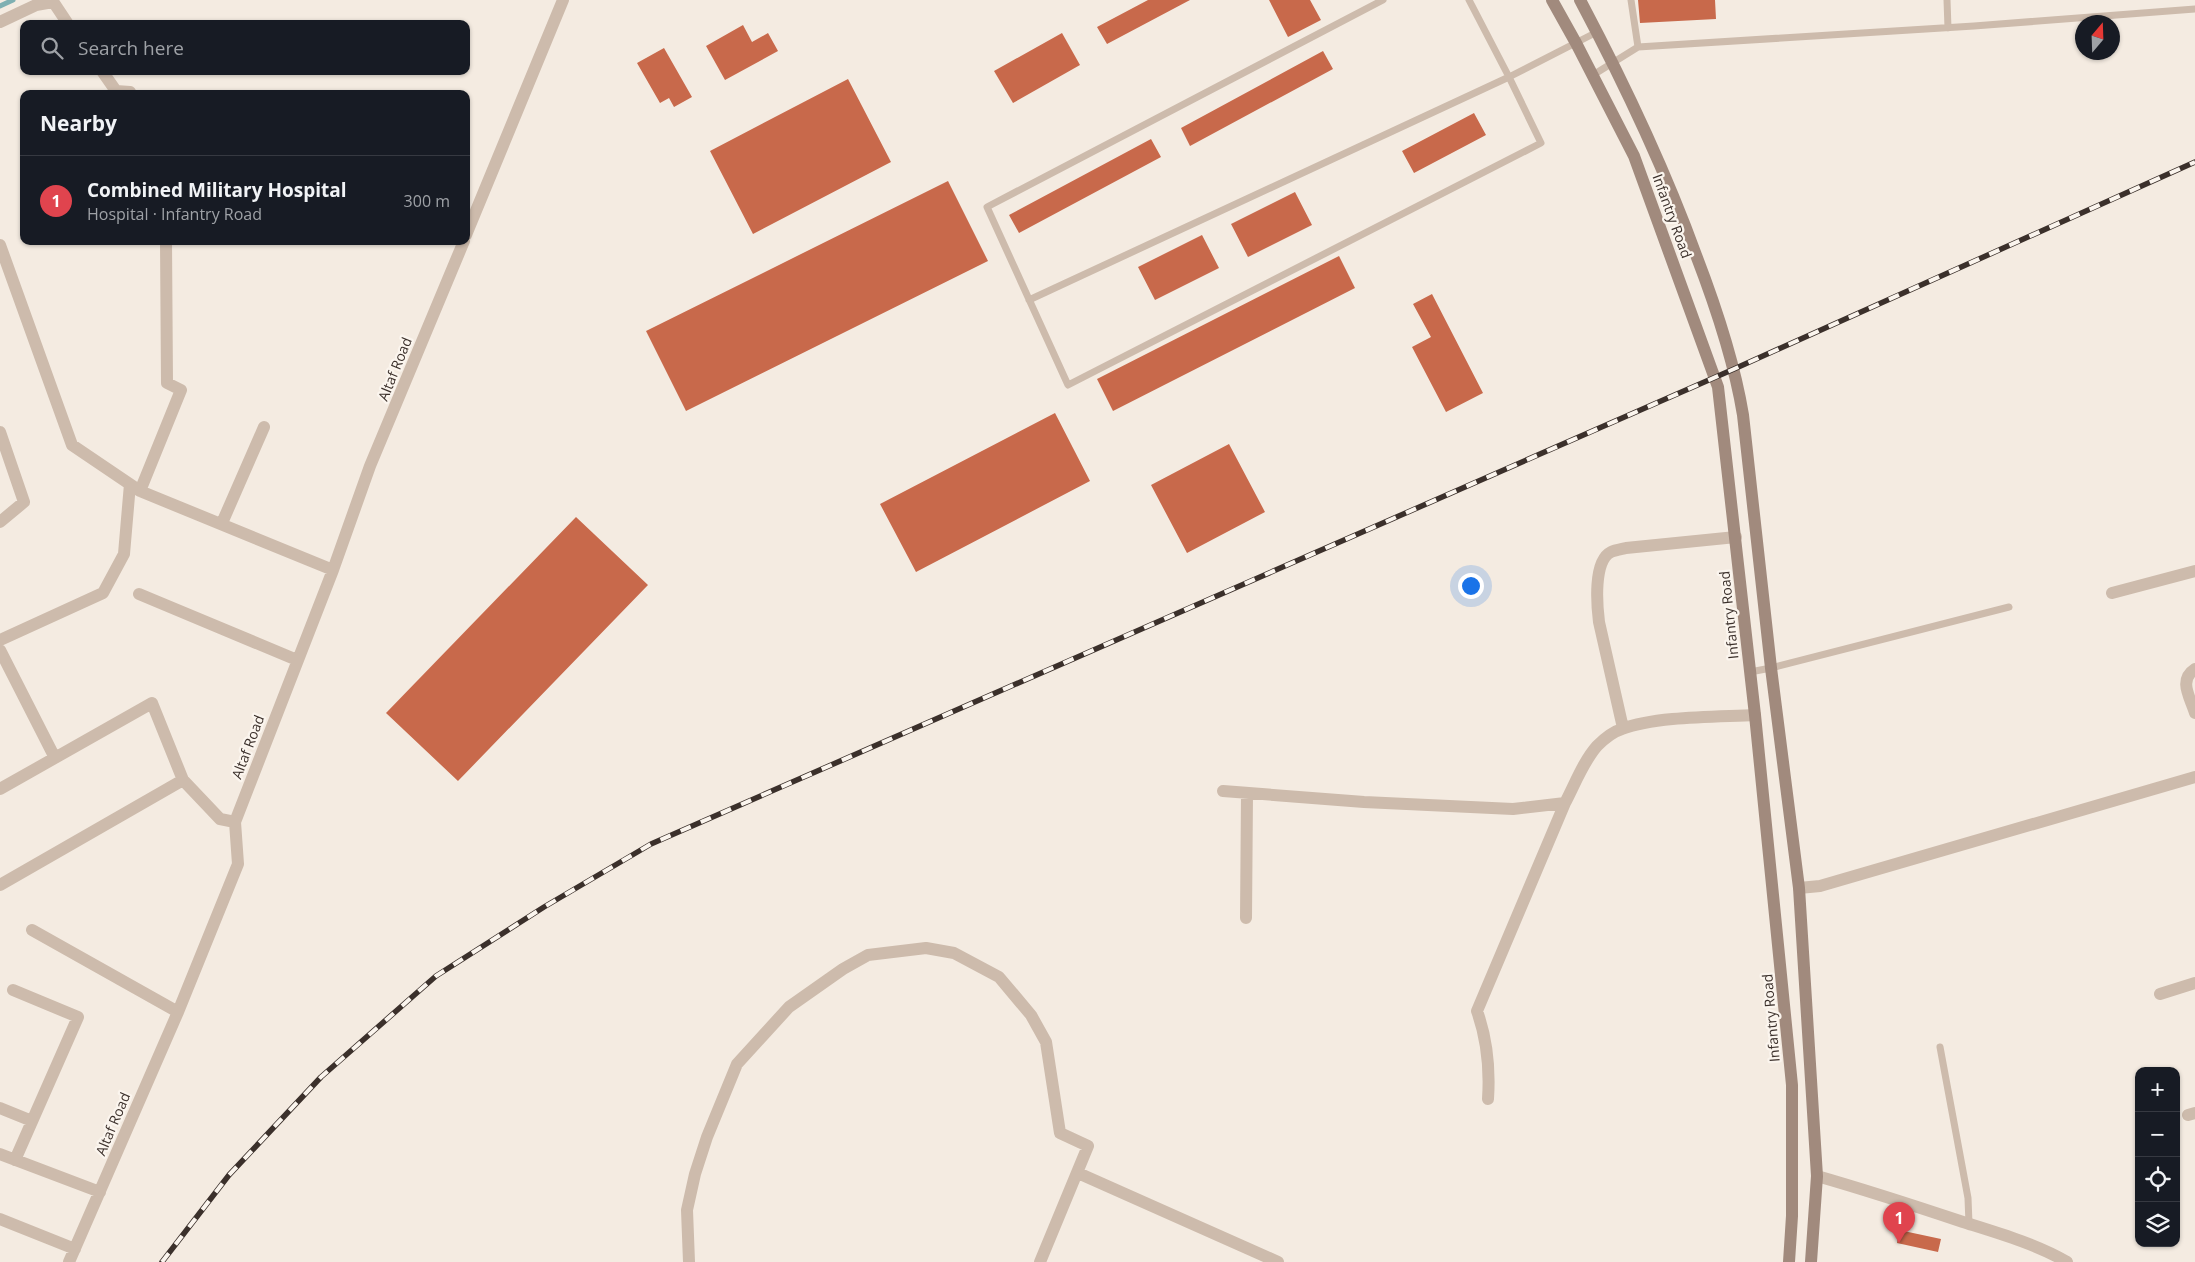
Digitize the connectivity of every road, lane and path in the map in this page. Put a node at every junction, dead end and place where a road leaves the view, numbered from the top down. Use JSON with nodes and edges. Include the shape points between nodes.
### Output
{"nodes":[{"id":1,"x":563,"y":0,"type":"edge"},
{"id":2,"x":1383,"y":0,"type":"edge"},
{"id":3,"x":1469,"y":0,"type":"edge"},
{"id":4,"x":1552,"y":0,"type":"edge"},
{"id":5,"x":1580,"y":0,"type":"edge"},
{"id":6,"x":1631,"y":0,"type":"edge"},
{"id":7,"x":1947,"y":0,"type":"edge"},
{"id":8,"x":52,"y":1,"type":"edge"},
{"id":9,"x":2195,"y":9,"type":"edge"},
{"id":10,"x":65,"y":20,"type":"edge"},
{"id":11,"x":0,"y":22,"type":"edge"},
{"id":12,"x":1948,"y":28,"type":"junction"},
{"id":13,"x":1597,"y":32,"type":"junction"},
{"id":14,"x":1576,"y":43,"type":"junction"},
{"id":15,"x":1638,"y":47,"type":"junction"},
{"id":16,"x":1613,"y":62,"type":"junction"},
{"id":17,"x":105,"y":75,"type":"edge"},
{"id":18,"x":1593,"y":75,"type":"junction"},
{"id":19,"x":1509,"y":77,"type":"junction"},
{"id":20,"x":115,"y":90,"type":"edge"},
{"id":21,"x":470,"y":225,"type":"edge"},
{"id":22,"x":0,"y":244,"type":"edge"},
{"id":23,"x":166,"y":245,"type":"edge"},
{"id":24,"x":462,"y":245,"type":"edge"},
{"id":25,"x":1029,"y":300,"type":"junction"},
{"id":26,"x":264,"y":427,"type":"dead end"},
{"id":27,"x":0,"y":432,"type":"edge"},
{"id":28,"x":135,"y":488,"type":"junction"},
{"id":29,"x":0,"y":522,"type":"edge"},
{"id":30,"x":222,"y":523,"type":"junction"},
{"id":31,"x":1736,"y":537,"type":"junction"},
{"id":32,"x":332,"y":570,"type":"junction"},
{"id":33,"x":2195,"y":571,"type":"edge"},
{"id":34,"x":2112,"y":593,"type":"dead end"},
{"id":35,"x":139,"y":594,"type":"dead end"},
{"id":36,"x":2009,"y":607,"type":"dead end"},
{"id":37,"x":0,"y":640,"type":"edge"},
{"id":38,"x":0,"y":650,"type":"edge"},
{"id":39,"x":296,"y":660,"type":"junction"},
{"id":40,"x":1771,"y":668,"type":"junction"},
{"id":41,"x":2195,"y":668,"type":"edge"},
{"id":42,"x":1750,"y":672,"type":"junction"},
{"id":43,"x":2195,"y":713,"type":"edge"},
{"id":44,"x":1755,"y":715,"type":"junction"},
{"id":45,"x":1623,"y":728,"type":"junction"},
{"id":46,"x":55,"y":758,"type":"junction"},
{"id":47,"x":2195,"y":777,"type":"edge"},
{"id":48,"x":183,"y":780,"type":"junction"},
{"id":49,"x":0,"y":789,"type":"edge"},
{"id":50,"x":1223,"y":791,"type":"dead end"},
{"id":51,"x":1247,"y":794,"type":"junction"},
{"id":52,"x":1565,"y":803,"type":"junction"},
{"id":53,"x":235,"y":822,"type":"junction"},
{"id":54,"x":0,"y":885,"type":"edge"},
{"id":55,"x":1799,"y":888,"type":"junction"},
{"id":56,"x":1246,"y":918,"type":"dead end"},
{"id":57,"x":32,"y":930,"type":"dead end"},
{"id":58,"x":2195,"y":983,"type":"edge"},
{"id":59,"x":13,"y":990,"type":"dead end"},
{"id":60,"x":2160,"y":994,"type":"dead end"},
{"id":61,"x":178,"y":1012,"type":"junction"},
{"id":62,"x":1940,"y":1048,"type":"dead end"},
{"id":63,"x":1488,"y":1099,"type":"dead end"},
{"id":64,"x":0,"y":1108,"type":"edge"},
{"id":65,"x":32,"y":1121,"type":"junction"},
{"id":66,"x":0,"y":1154,"type":"edge"},
{"id":67,"x":15,"y":1160,"type":"junction"},
{"id":68,"x":1078,"y":1173,"type":"junction"},
{"id":69,"x":1817,"y":1176,"type":"junction"},
{"id":70,"x":100,"y":1192,"type":"junction"},
{"id":71,"x":0,"y":1219,"type":"edge"},
{"id":72,"x":1969,"y":1224,"type":"junction"},
{"id":73,"x":75,"y":1249,"type":"junction"},
{"id":74,"x":1259,"y":1258,"type":"edge"},
{"id":75,"x":69,"y":1262,"type":"edge"},
{"id":76,"x":689,"y":1262,"type":"edge"},
{"id":77,"x":1040,"y":1262,"type":"edge"},
{"id":78,"x":1278,"y":1262,"type":"edge"},
{"id":79,"x":1789,"y":1262,"type":"edge"},
{"id":80,"x":1811,"y":1262,"type":"edge"},
{"id":81,"x":2067,"y":1262,"type":"edge"}],
"edges":[{"from":1,"to":21,"type":"street"},
{"from":2,"to":25,"type":"lane","via":[[987,207]]},
{"from":3,"to":19,"type":"lane"},
{"from":4,"to":14,"type":"main road","name":"Infantry Road"},
{"from":5,"to":13,"type":"main road","name":"Infantry Road"},
{"from":6,"to":15,"type":"lane"},
{"from":7,"to":12,"type":"lane"},
{"from":8,"to":10,"type":"street"},
{"from":8,"to":11,"type":"street"},
{"from":9,"to":12,"type":"lane"},
{"from":12,"to":15,"type":"lane"},
{"from":13,"to":14,"type":"lane"},
{"from":13,"to":16,"type":"main road","name":"Infantry Road"},
{"from":14,"to":18,"type":"main road","name":"Infantry Road"},
{"from":14,"to":19,"type":"lane"},
{"from":15,"to":16,"type":"lane"},
{"from":16,"to":18,"type":"lane"},
{"from":16,"to":40,"type":"main road","name":"Infantry Road","via":[[1672,190],[1711,294],[1737,380]]},
{"from":17,"to":20,"type":"street"},
{"from":18,"to":31,"type":"main road","name":"Infantry Road","via":[[1634,156],[1716,377]]},
{"from":19,"to":25,"type":"lane"},
{"from":19,"to":25,"type":"lane","via":[[1541,143],[1068,385]]},
{"from":22,"to":28,"type":"street","via":[[72,445]]},
{"from":23,"to":28,"type":"street","via":[[167,383],[180,390]]},
{"from":24,"to":32,"type":"street","name":"Altaf Road","via":[[370,466]]},
{"from":26,"to":30,"type":"street"},
{"from":27,"to":29,"type":"street","via":[[24,502]]},
{"from":28,"to":30,"type":"street"},
{"from":28,"to":37,"type":"street","via":[[124,554],[102,593]]},
{"from":30,"to":32,"type":"street"},
{"from":31,"to":42,"type":"main road","name":"Infantry Road"},
{"from":31,"to":45,"type":"street","via":[[1626,548],[1611,552],[1604,558],[1598,582],[1599,622]]},
{"from":32,"to":39,"type":"street","name":"Altaf Road"},
{"from":33,"to":34,"type":"street"},
{"from":35,"to":39,"type":"street"},
{"from":36,"to":40,"type":"lane"},
{"from":38,"to":46,"type":"street"},
{"from":39,"to":53,"type":"street","name":"Altaf Road"},
{"from":40,"to":42,"type":"lane"},
{"from":40,"to":55,"type":"main road","name":"Infantry Road"},
{"from":41,"to":43,"type":"street","via":[[2187,674],[2185,681]]},
{"from":42,"to":44,"type":"main road","name":"Infantry Road"},
{"from":44,"to":45,"type":"street","via":[[1653,722]]},
{"from":44,"to":79,"type":"main road","name":"Infantry Road","via":[[1792,1085]]},
{"from":45,"to":52,"type":"street","via":[[1597,747]]},
{"from":46,"to":48,"type":"street","via":[[152,703]]},
{"from":46,"to":49,"type":"street"},
{"from":47,"to":55,"type":"street","via":[[1820,886]]},
{"from":48,"to":53,"type":"street","via":[[220,819]]},
{"from":48,"to":54,"type":"street"},
{"from":50,"to":51,"type":"street"},
{"from":51,"to":52,"type":"street","via":[[1513,809]]},
{"from":51,"to":56,"type":"street"},
{"from":52,"to":63,"type":"street","via":[[1477,1011],[1487,1050]]},
{"from":53,"to":61,"type":"street","name":"Altaf Road","via":[[238,864]]},
{"from":55,"to":69,"type":"main road","name":"Infantry Road"},
{"from":57,"to":61,"type":"street"},
{"from":58,"to":60,"type":"street"},
{"from":59,"to":65,"type":"street","via":[[78,1017]]},
{"from":61,"to":70,"type":"street","name":"Altaf Road"},
{"from":62,"to":72,"type":"lane","via":[[1968,1198]]},
{"from":64,"to":65,"type":"street"},
{"from":65,"to":67,"type":"street"},
{"from":66,"to":67,"type":"street"},
{"from":67,"to":70,"type":"street"},
{"from":68,"to":74,"type":"street"},
{"from":68,"to":76,"type":"street","via":[[1088,1146],[1060,1133],[1046,1042],[1032,1015],[999,977],[954,954],[926,948],[868,955],[842,969],[789,1007],[738,1064],[695,1174],[687,1210]]},
{"from":68,"to":77,"type":"street"},
{"from":69,"to":72,"type":"street"},
{"from":69,"to":80,"type":"main road","name":"Infantry Road"},
{"from":70,"to":73,"type":"street","name":"Altaf Road"},
{"from":71,"to":73,"type":"street"},
{"from":72,"to":81,"type":"street"},
{"from":73,"to":75,"type":"street","name":"Altaf Road"},
{"from":74,"to":78,"type":"street"}]}
